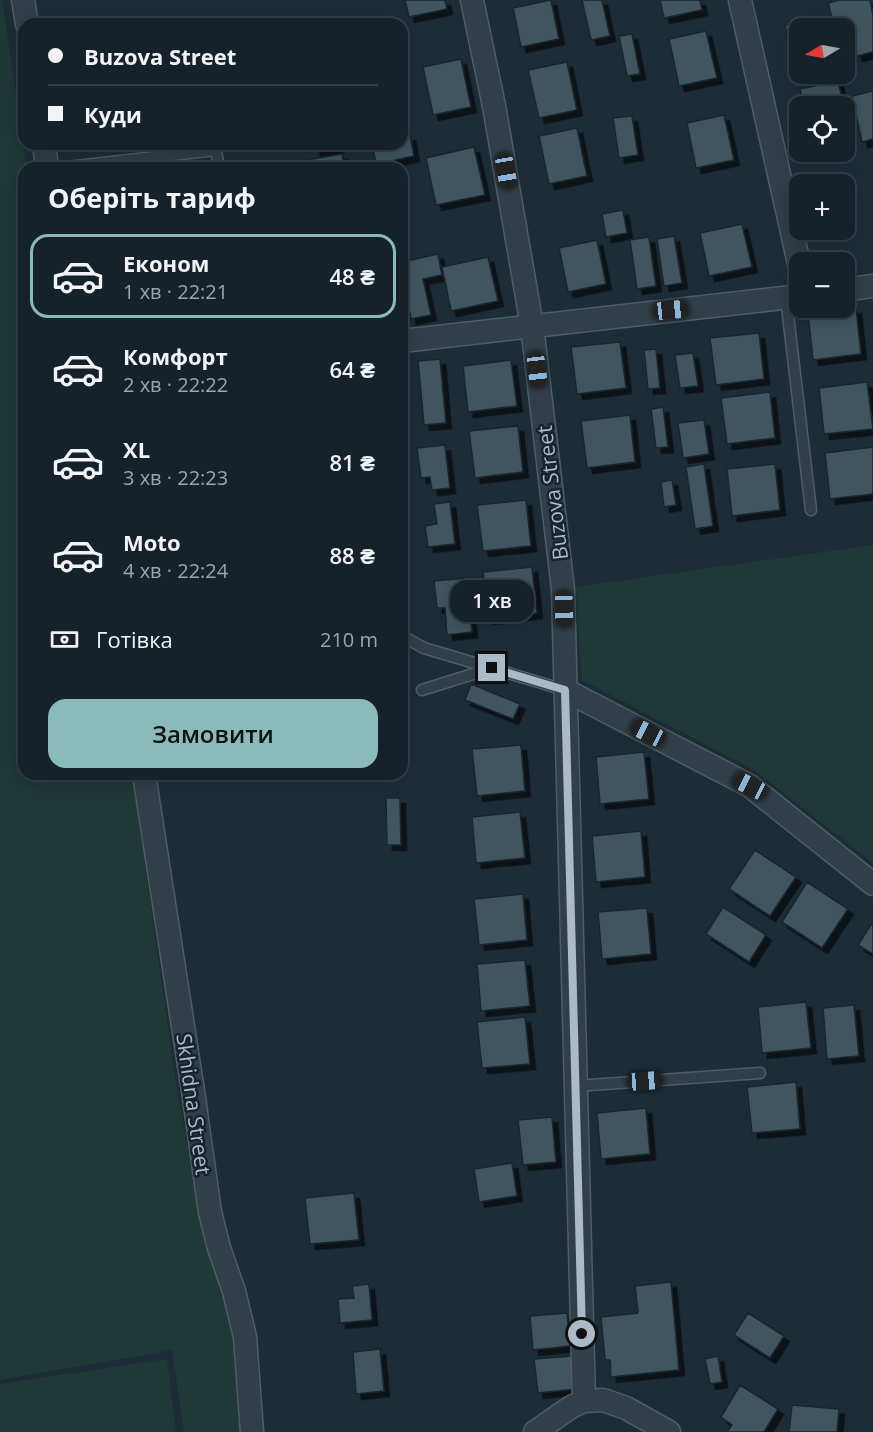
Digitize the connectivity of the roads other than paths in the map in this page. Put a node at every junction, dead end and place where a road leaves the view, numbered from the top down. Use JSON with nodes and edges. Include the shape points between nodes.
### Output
{"nodes":[{"id":1,"x":23,"y":0,"type":"edge"},
{"id":2,"x":472,"y":0,"type":"edge"},
{"id":3,"x":740,"y":0,"type":"edge"},
{"id":4,"x":26,"y":18,"type":"edge"},
{"id":5,"x":216,"y":150,"type":"edge"},
{"id":6,"x":111,"y":162,"type":"edge"},
{"id":7,"x":796,"y":252,"type":"edge"},
{"id":8,"x":873,"y":286,"type":"edge"},
{"id":9,"x":855,"y":288,"type":"edge"},
{"id":10,"x":789,"y":297,"type":"edge"},
{"id":11,"x":795,"y":318,"type":"edge"},
{"id":12,"x":532,"y":326,"type":"junction"},
{"id":13,"x":408,"y":339,"type":"edge"},
{"id":14,"x":811,"y":510,"type":"dead end"},
{"id":15,"x":408,"y":639,"type":"edge"},
{"id":16,"x":492,"y":668,"type":"junction"},
{"id":17,"x":422,"y":690,"type":"dead end"},
{"id":18,"x":565,"y":690,"type":"junction"},
{"id":19,"x":145,"y":780,"type":"edge"},
{"id":20,"x":873,"y":884,"type":"edge"},
{"id":21,"x":760,"y":1073,"type":"dead end"},
{"id":22,"x":576,"y":1086,"type":"junction"},
{"id":23,"x":584,"y":1401,"type":"junction"},
{"id":24,"x":252,"y":1432,"type":"edge"},
{"id":25,"x":535,"y":1432,"type":"edge"},
{"id":26,"x":669,"y":1432,"type":"edge"}],
"edges":[{"from":1,"to":4,"type":"street"},
{"from":2,"to":12,"type":"street","name":"Buzova Street"},
{"from":3,"to":7,"type":"street"},
{"from":5,"to":6,"type":"lane"},
{"from":8,"to":9,"type":"street"},
{"from":10,"to":12,"type":"street"},
{"from":11,"to":14,"type":"lane"},
{"from":12,"to":13,"type":"street"},
{"from":12,"to":18,"type":"street","name":"Buzova Street","via":[[563,589]]},
{"from":15,"to":16,"type":"lane","via":[[424,648]]},
{"from":16,"to":17,"type":"lane"},
{"from":16,"to":18,"type":"lane"},
{"from":18,"to":20,"type":"street","via":[[750,786]]},
{"from":18,"to":22,"type":"street","name":"Buzova Street"},
{"from":19,"to":24,"type":"street","name":"Skhidna Street","via":[[210,1212],[245,1336]]},
{"from":21,"to":22,"type":"lane"},
{"from":22,"to":23,"type":"street","name":"Buzova Street"},
{"from":23,"to":25,"type":"street"},
{"from":23,"to":26,"type":"street","via":[[603,1400],[626,1408]]}]}
